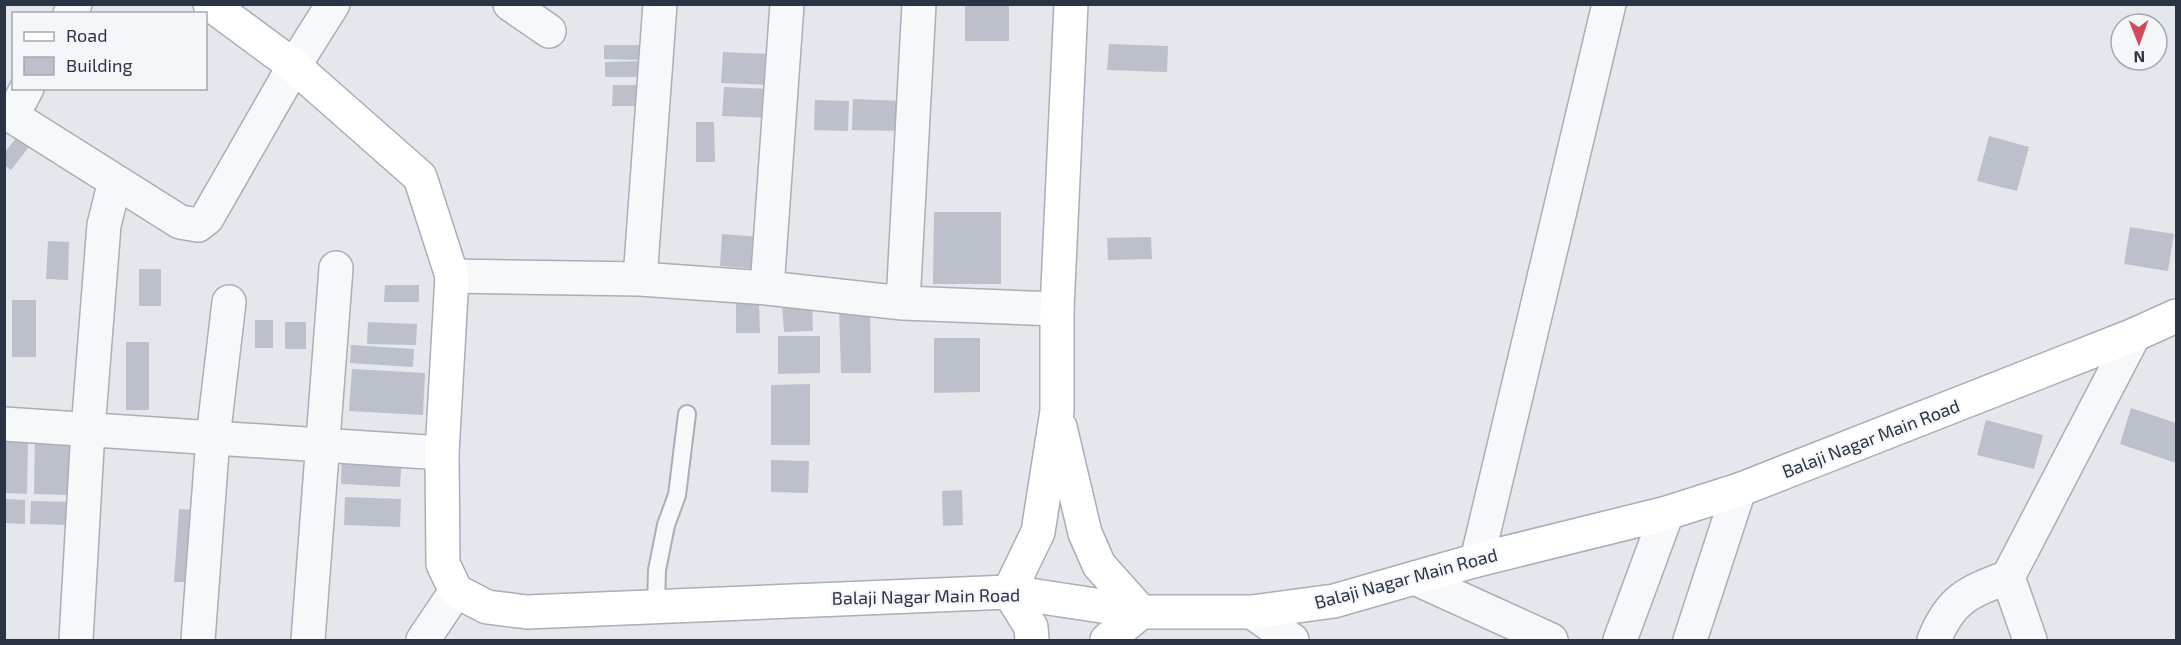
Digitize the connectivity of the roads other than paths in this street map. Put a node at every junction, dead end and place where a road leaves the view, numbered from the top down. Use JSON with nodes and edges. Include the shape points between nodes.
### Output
{"nodes":[{"id":1,"x":210,"y":4,"type":"edge"},
{"id":2,"x":333,"y":4,"type":"edge"},
{"id":3,"x":510,"y":4,"type":"edge"},
{"id":4,"x":660,"y":4,"type":"edge"},
{"id":5,"x":787,"y":4,"type":"edge"},
{"id":6,"x":919,"y":4,"type":"edge"},
{"id":7,"x":1071,"y":4,"type":"edge"},
{"id":8,"x":1609,"y":4,"type":"edge"},
{"id":9,"x":549,"y":31,"type":"dead end"},
{"id":10,"x":294,"y":66,"type":"junction"},
{"id":11,"x":14,"y":105,"type":"edge"},
{"id":12,"x":115,"y":180,"type":"junction"},
{"id":13,"x":336,"y":267,"type":"dead end"},
{"id":14,"x":453,"y":276,"type":"junction"},
{"id":15,"x":640,"y":279,"type":"junction"},
{"id":16,"x":766,"y":288,"type":"junction"},
{"id":17,"x":229,"y":302,"type":"dead end"},
{"id":18,"x":903,"y":303,"type":"junction"},
{"id":19,"x":1057,"y":309,"type":"junction"},
{"id":20,"x":2176,"y":316,"type":"edge"},
{"id":21,"x":2134,"y":336,"type":"junction"},
{"id":22,"x":1057,"y":411,"type":"junction"},
{"id":23,"x":687,"y":414,"type":"dead end"},
{"id":24,"x":4,"y":424,"type":"edge"},
{"id":25,"x":88,"y":430,"type":"junction"},
{"id":26,"x":213,"y":438,"type":"junction"},
{"id":27,"x":324,"y":445,"type":"junction"},
{"id":28,"x":442,"y":453,"type":"junction"},
{"id":29,"x":1739,"y":490,"type":"junction"},
{"id":30,"x":1667,"y":513,"type":"junction"},
{"id":31,"x":1476,"y":560,"type":"junction"},
{"id":32,"x":2008,"y":576,"type":"junction"},
{"id":33,"x":1416,"y":579,"type":"junction"},
{"id":34,"x":456,"y":591,"type":"junction"},
{"id":35,"x":1009,"y":592,"type":"junction"},
{"id":36,"x":656,"y":605,"type":"junction"},
{"id":37,"x":1141,"y":612,"type":"junction"},
{"id":38,"x":1252,"y":612,"type":"junction"},
{"id":39,"x":76,"y":640,"type":"edge"},
{"id":40,"x":198,"y":640,"type":"edge"},
{"id":41,"x":308,"y":640,"type":"edge"},
{"id":42,"x":423,"y":640,"type":"edge"},
{"id":43,"x":1032,"y":640,"type":"edge"},
{"id":44,"x":1107,"y":640,"type":"edge"},
{"id":45,"x":1292,"y":640,"type":"edge"},
{"id":46,"x":1551,"y":640,"type":"edge"},
{"id":47,"x":1620,"y":640,"type":"edge"},
{"id":48,"x":1690,"y":640,"type":"edge"},
{"id":49,"x":1934,"y":640,"type":"edge"},
{"id":50,"x":2030,"y":640,"type":"edge"}],
"edges":[{"from":1,"to":10,"type":"street"},
{"from":2,"to":10,"type":"street"},
{"from":3,"to":9,"type":"street"},
{"from":4,"to":15,"type":"street"},
{"from":5,"to":16,"type":"street"},
{"from":6,"to":18,"type":"street"},
{"from":7,"to":19,"type":"street"},
{"from":8,"to":31,"type":"street"},
{"from":10,"to":12,"type":"street","via":[[207,218],[198,225],[180,222]]},
{"from":10,"to":14,"type":"street","via":[[420,177]]},
{"from":11,"to":12,"type":"street"},
{"from":12,"to":25,"type":"street","via":[[104,225]]},
{"from":13,"to":27,"type":"street"},
{"from":14,"to":15,"type":"street"},
{"from":14,"to":28,"type":"street"},
{"from":15,"to":16,"type":"street"},
{"from":16,"to":18,"type":"street"},
{"from":17,"to":26,"type":"street"},
{"from":18,"to":19,"type":"street"},
{"from":19,"to":22,"type":"street"},
{"from":20,"to":21,"type":"street","name":"Balaji Nagar Main Road"},
{"from":21,"to":29,"type":"street","name":"Balaji Nagar Main Road"},
{"from":21,"to":32,"type":"street"},
{"from":22,"to":35,"type":"street","via":[[1038,532]]},
{"from":22,"to":37,"type":"street","via":[[1085,533],[1099,566]]},
{"from":23,"to":36,"type":"lane","via":[[677,495],[657,570]]},
{"from":24,"to":25,"type":"street"},
{"from":25,"to":26,"type":"street"},
{"from":25,"to":39,"type":"street"},
{"from":26,"to":27,"type":"street"},
{"from":26,"to":40,"type":"street"},
{"from":27,"to":28,"type":"street"},
{"from":27,"to":41,"type":"street"},
{"from":28,"to":34,"type":"street","via":[[443,564]]},
{"from":29,"to":30,"type":"street","name":"Balaji Nagar Main Road"},
{"from":29,"to":48,"type":"street"},
{"from":30,"to":31,"type":"street","name":"Balaji Nagar Main Road"},
{"from":30,"to":47,"type":"street"},
{"from":31,"to":33,"type":"street","name":"Balaji Nagar Main Road"},
{"from":32,"to":49,"type":"street","via":[[1967,593],[1948,612]]},
{"from":32,"to":50,"type":"street"},
{"from":33,"to":38,"type":"street","name":"Balaji Nagar Main Road","via":[[1334,601]]},
{"from":33,"to":46,"type":"street"},
{"from":34,"to":36,"type":"street","name":"Balaji Nagar Main Road","via":[[487,607],[527,612]]},
{"from":34,"to":42,"type":"street"},
{"from":35,"to":36,"type":"street","name":"Balaji Nagar Main Road"},
{"from":35,"to":37,"type":"street","name":"Balaji Nagar Main Road"},
{"from":35,"to":43,"type":"street","via":[[1030,627]]},
{"from":37,"to":38,"type":"street","name":"Balaji Nagar Main Road"},
{"from":37,"to":44,"type":"street"},
{"from":38,"to":45,"type":"street"}]}
